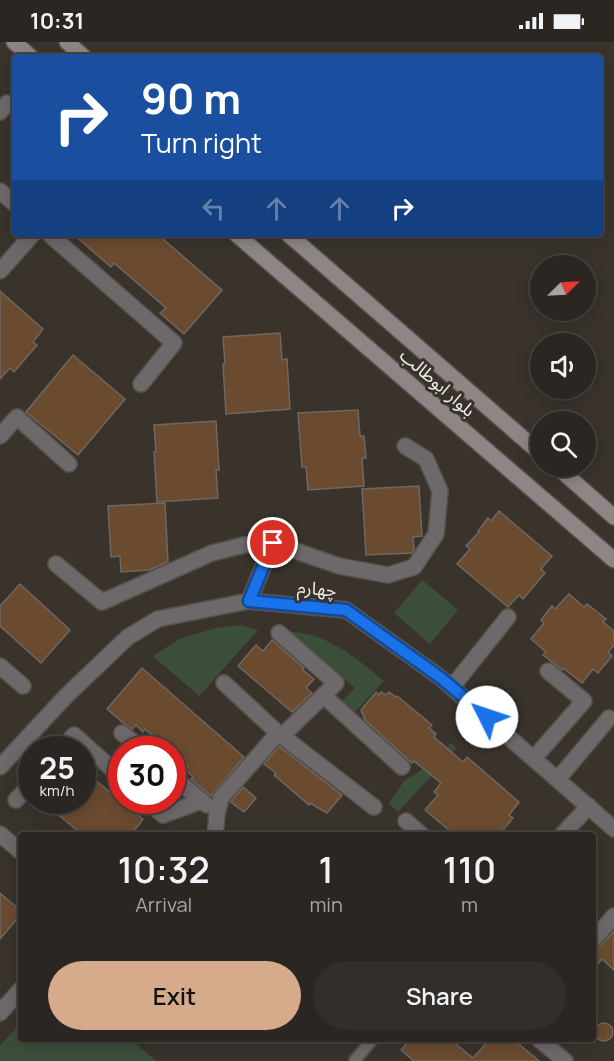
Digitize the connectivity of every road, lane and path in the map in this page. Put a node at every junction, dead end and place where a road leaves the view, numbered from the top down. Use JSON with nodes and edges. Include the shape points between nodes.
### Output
{"nodes":[{"id":1,"x":14,"y":42,"type":"edge"},
{"id":2,"x":67,"y":42,"type":"edge"},
{"id":3,"x":28,"y":54,"type":"edge"},
{"id":4,"x":81,"y":54,"type":"edge"},
{"id":5,"x":0,"y":191,"type":"edge"},
{"id":6,"x":12,"y":201,"type":"edge"},
{"id":7,"x":30,"y":237,"type":"edge"},
{"id":8,"x":52,"y":237,"type":"edge"},
{"id":9,"x":239,"y":237,"type":"edge"},
{"id":10,"x":291,"y":237,"type":"edge"},
{"id":11,"x":0,"y":271,"type":"edge"},
{"id":12,"x":141,"y":384,"type":"dead end"},
{"id":13,"x":0,"y":436,"type":"edge"},
{"id":14,"x":530,"y":444,"type":"edge"},
{"id":15,"x":405,"y":446,"type":"dead end"},
{"id":16,"x":69,"y":464,"type":"dead end"},
{"id":17,"x":569,"y":477,"type":"edge"},
{"id":18,"x":614,"y":517,"type":"edge"},
{"id":19,"x":273,"y":543,"type":"junction"},
{"id":20,"x":614,"y":560,"type":"edge"},
{"id":21,"x":56,"y":564,"type":"dead end"},
{"id":22,"x":249,"y":601,"type":"junction"},
{"id":23,"x":508,"y":617,"type":"dead end"},
{"id":24,"x":279,"y":633,"type":"dead end"},
{"id":25,"x":0,"y":666,"type":"edge"},
{"id":26,"x":548,"y":671,"type":"dead end"},
{"id":27,"x":224,"y":682,"type":"dead end"},
{"id":28,"x":23,"y":686,"type":"dead end"},
{"id":29,"x":452,"y":687,"type":"junction"},
{"id":30,"x":324,"y":696,"type":"junction"},
{"id":31,"x":609,"y":718,"type":"dead end"},
{"id":32,"x":122,"y":732,"type":"dead end"},
{"id":33,"x":280,"y":734,"type":"junction"},
{"id":34,"x":127,"y":736,"type":"edge"},
{"id":35,"x":96,"y":755,"type":"edge"},
{"id":36,"x":534,"y":758,"type":"junction"},
{"id":37,"x":108,"y":765,"type":"edge"},
{"id":38,"x":0,"y":767,"type":"edge"},
{"id":39,"x":402,"y":767,"type":"dead end"},
{"id":40,"x":558,"y":779,"type":"junction"},
{"id":41,"x":186,"y":788,"type":"edge"},
{"id":42,"x":201,"y":801,"type":"junction"},
{"id":43,"x":589,"y":806,"type":"junction"},
{"id":44,"x":186,"y":807,"type":"edge"},
{"id":45,"x":375,"y":807,"type":"dead end"},
{"id":46,"x":216,"y":814,"type":"junction"},
{"id":47,"x":406,"y":821,"type":"dead end"},
{"id":48,"x":614,"y":829,"type":"edge"},
{"id":49,"x":215,"y":832,"type":"edge"},
{"id":50,"x":418,"y":832,"type":"edge"},
{"id":51,"x":565,"y":832,"type":"edge"},
{"id":52,"x":0,"y":834,"type":"edge"},
{"id":53,"x":18,"y":849,"type":"edge"},
{"id":54,"x":614,"y":916,"type":"edge"},
{"id":55,"x":596,"y":936,"type":"edge"},
{"id":56,"x":18,"y":992,"type":"edge"},
{"id":57,"x":0,"y":1013,"type":"edge"},
{"id":58,"x":370,"y":1042,"type":"edge"},
{"id":59,"x":542,"y":1042,"type":"edge"},
{"id":60,"x":357,"y":1061,"type":"edge"},
{"id":61,"x":565,"y":1061,"type":"edge"}],
"edges":[{"from":1,"to":3,"type":"main road"},
{"from":2,"to":4,"type":"main road"},
{"from":5,"to":6,"type":"street"},
{"from":7,"to":11,"type":"street"},
{"from":8,"to":12,"type":"street","via":[[174,343]]},
{"from":9,"to":20,"type":"main road","name":"بلوار ابوطالب"},
{"from":10,"to":14,"type":"main road","name":"بلوار ابوطالب"},
{"from":13,"to":16,"type":"street","via":[[17,417]]},
{"from":15,"to":19,"type":"street","via":[[426,459],[440,491],[436,534],[414,567],[388,575],[339,566]]},
{"from":17,"to":18,"type":"main road"},
{"from":19,"to":21,"type":"street","via":[[212,553],[102,602]]},
{"from":19,"to":22,"type":"street"},
{"from":22,"to":29,"type":"street","name":"چهارم","via":[[346,610]]},
{"from":22,"to":38,"type":"street","name":"چهارم","via":[[158,619],[128,637]]},
{"from":23,"to":29,"type":"street"},
{"from":24,"to":30,"type":"street","via":[[336,683]]},
{"from":25,"to":28,"type":"street"},
{"from":26,"to":36,"type":"street","via":[[584,701]]},
{"from":27,"to":33,"type":"street"},
{"from":29,"to":36,"type":"street","name":"چهارم"},
{"from":30,"to":33,"type":"street"},
{"from":30,"to":39,"type":"street"},
{"from":31,"to":40,"type":"street"},
{"from":32,"to":34,"type":"street"},
{"from":33,"to":45,"type":"street"},
{"from":33,"to":46,"type":"street","via":[[221,798]]},
{"from":35,"to":37,"type":"street"},
{"from":36,"to":40,"type":"street","name":"چهارم"},
{"from":40,"to":43,"type":"street","name":"چهارم"},
{"from":41,"to":42,"type":"street"},
{"from":42,"to":44,"type":"street"},
{"from":42,"to":46,"type":"street"},
{"from":43,"to":48,"type":"street","name":"چهارم"},
{"from":43,"to":51,"type":"street"},
{"from":46,"to":49,"type":"street"},
{"from":47,"to":50,"type":"street"},
{"from":52,"to":53,"type":"street"},
{"from":54,"to":55,"type":"street"},
{"from":56,"to":57,"type":"street"},
{"from":58,"to":60,"type":"lane"},
{"from":59,"to":61,"type":"street"}]}
